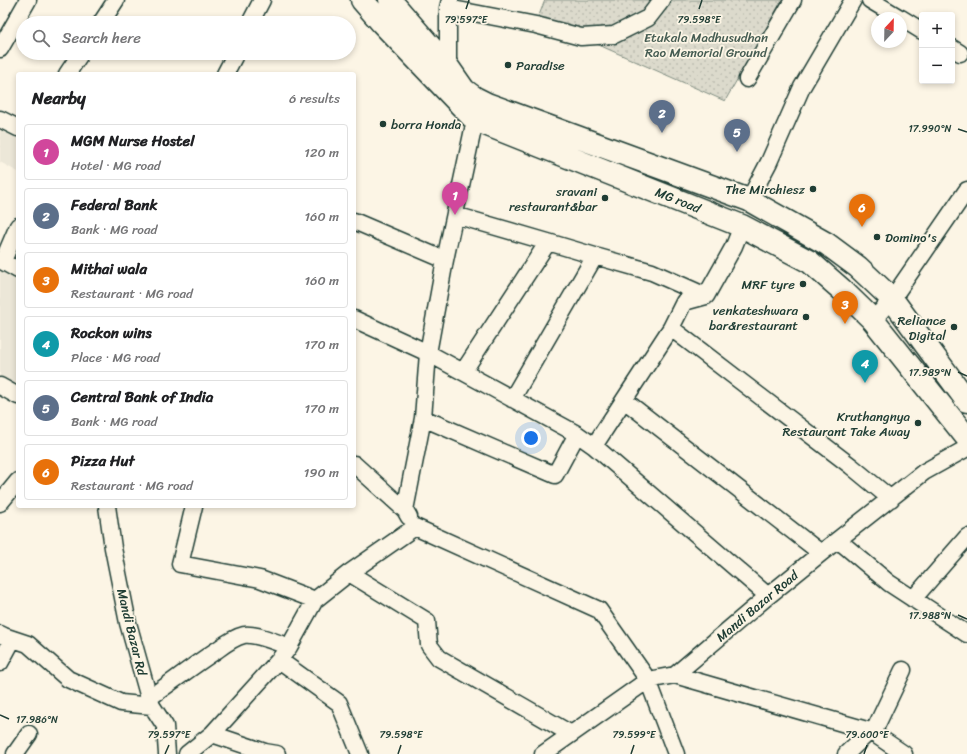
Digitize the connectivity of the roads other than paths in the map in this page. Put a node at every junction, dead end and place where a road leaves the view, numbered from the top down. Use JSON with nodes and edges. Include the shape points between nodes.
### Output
{"nodes":[{"id":1,"x":28,"y":0,"type":"edge"},
{"id":2,"x":116,"y":0,"type":"edge"},
{"id":3,"x":262,"y":0,"type":"edge"},
{"id":4,"x":362,"y":0,"type":"edge"},
{"id":5,"x":662,"y":0,"type":"edge"},
{"id":6,"x":793,"y":0,"type":"edge"},
{"id":7,"x":853,"y":0,"type":"edge"},
{"id":8,"x":870,"y":0,"type":"edge"},
{"id":9,"x":398,"y":3,"type":"edge"},
{"id":10,"x":449,"y":4,"type":"edge"},
{"id":11,"x":891,"y":12,"type":"edge"},
{"id":12,"x":17,"y":16,"type":"edge"},
{"id":13,"x":106,"y":16,"type":"edge"},
{"id":14,"x":254,"y":16,"type":"edge"},
{"id":15,"x":16,"y":18,"type":"edge"},
{"id":16,"x":907,"y":22,"type":"edge"},
{"id":17,"x":919,"y":29,"type":"edge"},
{"id":18,"x":2,"y":39,"type":"edge"},
{"id":19,"x":76,"y":60,"type":"edge"},
{"id":20,"x":232,"y":60,"type":"edge"},
{"id":21,"x":448,"y":67,"type":"junction"},
{"id":22,"x":68,"y":72,"type":"edge"},
{"id":23,"x":226,"y":72,"type":"edge"},
{"id":24,"x":748,"y":79,"type":"dead end"},
{"id":25,"x":449,"y":94,"type":"junction"},
{"id":26,"x":0,"y":118,"type":"edge"},
{"id":27,"x":475,"y":120,"type":"junction"},
{"id":28,"x":16,"y":127,"type":"edge"},
{"id":29,"x":967,"y":190,"type":"edge"},
{"id":30,"x":750,"y":200,"type":"junction"},
{"id":31,"x":454,"y":215,"type":"junction"},
{"id":32,"x":356,"y":222,"type":"edge"},
{"id":33,"x":742,"y":226,"type":"junction"},
{"id":34,"x":16,"y":230,"type":"edge"},
{"id":35,"x":548,"y":242,"type":"junction"},
{"id":36,"x":595,"y":256,"type":"junction"},
{"id":37,"x":445,"y":260,"type":"junction"},
{"id":38,"x":1,"y":261,"type":"edge"},
{"id":39,"x":16,"y":269,"type":"edge"},
{"id":40,"x":706,"y":296,"type":"junction"},
{"id":41,"x":892,"y":299,"type":"junction"},
{"id":42,"x":356,"y":320,"type":"edge"},
{"id":43,"x":873,"y":320,"type":"junction"},
{"id":44,"x":671,"y":328,"type":"junction"},
{"id":45,"x":428,"y":353,"type":"junction"},
{"id":46,"x":463,"y":372,"type":"junction"},
{"id":47,"x":0,"y":386,"type":"edge"},
{"id":48,"x":16,"y":395,"type":"edge"},
{"id":49,"x":512,"y":399,"type":"junction"},
{"id":50,"x":624,"y":400,"type":"junction"},
{"id":51,"x":967,"y":401,"type":"edge"},
{"id":52,"x":423,"y":418,"type":"junction"},
{"id":53,"x":577,"y":434,"type":"junction"},
{"id":54,"x":967,"y":438,"type":"edge"},
{"id":55,"x":594,"y":446,"type":"junction"},
{"id":56,"x":967,"y":448,"type":"edge"},
{"id":57,"x":356,"y":466,"type":"edge"},
{"id":58,"x":16,"y":483,"type":"edge"},
{"id":59,"x":890,"y":499,"type":"junction"},
{"id":60,"x":1,"y":501,"type":"edge"},
{"id":61,"x":107,"y":508,"type":"edge"},
{"id":62,"x":194,"y":508,"type":"edge"},
{"id":63,"x":405,"y":510,"type":"junction"},
{"id":64,"x":415,"y":527,"type":"junction"},
{"id":65,"x":967,"y":537,"type":"edge"},
{"id":66,"x":838,"y":540,"type":"junction"},
{"id":67,"x":821,"y":553,"type":"junction"},
{"id":68,"x":349,"y":573,"type":"junction"},
{"id":69,"x":768,"y":596,"type":"junction"},
{"id":70,"x":913,"y":599,"type":"junction"},
{"id":71,"x":315,"y":600,"type":"junction"},
{"id":72,"x":967,"y":634,"type":"edge"},
{"id":73,"x":6,"y":636,"type":"edge"},
{"id":74,"x":289,"y":647,"type":"junction"},
{"id":75,"x":279,"y":660,"type":"junction"},
{"id":76,"x":0,"y":663,"type":"edge"},
{"id":77,"x":903,"y":670,"type":"dead end"},
{"id":78,"x":675,"y":675,"type":"junction"},
{"id":79,"x":648,"y":680,"type":"junction"},
{"id":80,"x":150,"y":702,"type":"junction"},
{"id":81,"x":872,"y":732,"type":"junction"},
{"id":82,"x":28,"y":734,"type":"dead end"},
{"id":83,"x":212,"y":734,"type":"junction"},
{"id":84,"x":571,"y":734,"type":"junction"},
{"id":85,"x":15,"y":754,"type":"edge"},
{"id":86,"x":167,"y":754,"type":"edge"},
{"id":87,"x":187,"y":754,"type":"edge"},
{"id":88,"x":277,"y":754,"type":"edge"},
{"id":89,"x":360,"y":754,"type":"edge"},
{"id":90,"x":544,"y":754,"type":"edge"},
{"id":91,"x":676,"y":754,"type":"edge"},
{"id":92,"x":846,"y":754,"type":"edge"},
{"id":93,"x":904,"y":754,"type":"edge"}],
"edges":[{"from":1,"to":12,"type":"street"},
{"from":2,"to":13,"type":"street"},
{"from":3,"to":14,"type":"street"},
{"from":4,"to":25,"type":"main road","name":"MG road"},
{"from":5,"to":10,"type":"street","via":[[648,18],[614,35],[582,37]]},
{"from":6,"to":24,"type":"street"},
{"from":7,"to":30,"type":"street","via":[[802,87]]},
{"from":8,"to":11,"type":"street"},
{"from":9,"to":21,"type":"main road","name":"MG road"},
{"from":10,"to":21,"type":"street"},
{"from":15,"to":18,"type":"street"},
{"from":16,"to":17,"type":"street"},
{"from":19,"to":22,"type":"street"},
{"from":20,"to":23,"type":"street"},
{"from":21,"to":25,"type":"street"},
{"from":21,"to":30,"type":"main road","name":"MG road","via":[[464,90],[487,104]]},
{"from":25,"to":27,"type":"main road","name":"MG road"},
{"from":26,"to":28,"type":"street"},
{"from":27,"to":31,"type":"street"},
{"from":27,"to":33,"type":"main road","name":"MG road"},
{"from":29,"to":41,"type":"street"},
{"from":30,"to":41,"type":"main road","name":"MG road","via":[[827,244]]},
{"from":31,"to":35,"type":"street"},
{"from":31,"to":37,"type":"street"},
{"from":32,"to":37,"type":"street"},
{"from":33,"to":40,"type":"street","via":[[734,246]]},
{"from":33,"to":43,"type":"main road","name":"MG road","via":[[810,262]]},
{"from":34,"to":38,"type":"street"},
{"from":35,"to":36,"type":"street"},
{"from":35,"to":46,"type":"street"},
{"from":36,"to":40,"type":"street","via":[[652,272]]},
{"from":36,"to":49,"type":"street"},
{"from":37,"to":45,"type":"street"},
{"from":38,"to":39,"type":"street"},
{"from":40,"to":44,"type":"street","via":[[684,302]]},
{"from":41,"to":43,"type":"street"},
{"from":41,"to":51,"type":"main road","name":"MG road"},
{"from":42,"to":45,"type":"street"},
{"from":43,"to":54,"type":"main road","name":"MG road"},
{"from":44,"to":50,"type":"street"},
{"from":44,"to":59,"type":"street","via":[[851,466]]},
{"from":45,"to":46,"type":"street"},
{"from":45,"to":52,"type":"street"},
{"from":46,"to":49,"type":"street"},
{"from":47,"to":48,"type":"street"},
{"from":49,"to":53,"type":"street"},
{"from":50,"to":55,"type":"street"},
{"from":50,"to":67,"type":"street"},
{"from":52,"to":53,"type":"street","via":[[555,475]]},
{"from":52,"to":63,"type":"street"},
{"from":53,"to":55,"type":"street"},
{"from":55,"to":69,"type":"street"},
{"from":56,"to":59,"type":"street","name":"Mandi Bazar Road","via":[[924,472]]},
{"from":57,"to":63,"type":"street"},
{"from":58,"to":60,"type":"street"},
{"from":59,"to":66,"type":"street","name":"Mandi Bazar Road"},
{"from":61,"to":80,"type":"street","name":"Mandi Bazar Rd","via":[[128,623]]},
{"from":62,"to":71,"type":"street","via":[[180,564],[260,579]]},
{"from":63,"to":64,"type":"street"},
{"from":64,"to":68,"type":"street"},
{"from":64,"to":79,"type":"street","via":[[599,610]]},
{"from":65,"to":70,"type":"street"},
{"from":66,"to":67,"type":"street","name":"Mandi Bazar Road"},
{"from":66,"to":70,"type":"street","via":[[889,583]]},
{"from":67,"to":69,"type":"street","name":"Mandi Bazar Road"},
{"from":68,"to":71,"type":"street"},
{"from":68,"to":84,"type":"street","via":[[427,621],[429,645],[439,658]]},
{"from":69,"to":78,"type":"street","name":"Mandi Bazar Road"},
{"from":70,"to":72,"type":"street"},
{"from":71,"to":74,"type":"street"},
{"from":73,"to":76,"type":"street"},
{"from":73,"to":80,"type":"street","via":[[28,644],[68,679],[121,703]]},
{"from":74,"to":75,"type":"street"},
{"from":74,"to":80,"type":"street","via":[[257,636],[245,635],[196,663]]},
{"from":75,"to":83,"type":"street"},
{"from":75,"to":89,"type":"street","via":[[339,703]]},
{"from":77,"to":81,"type":"street"},
{"from":78,"to":79,"type":"street","name":"Mandi Bazar Road"},
{"from":78,"to":81,"type":"street"},
{"from":79,"to":84,"type":"street","name":"Mandi Bazar Road"},
{"from":79,"to":91,"type":"street"},
{"from":80,"to":86,"type":"street","name":"Mandi Bazar Rd","via":[[165,726]]},
{"from":81,"to":92,"type":"street"},
{"from":81,"to":93,"type":"street"},
{"from":82,"to":85,"type":"street"},
{"from":83,"to":87,"type":"street"},
{"from":83,"to":88,"type":"street"},
{"from":84,"to":90,"type":"street","name":"Mandi Bazar Road"}]}
